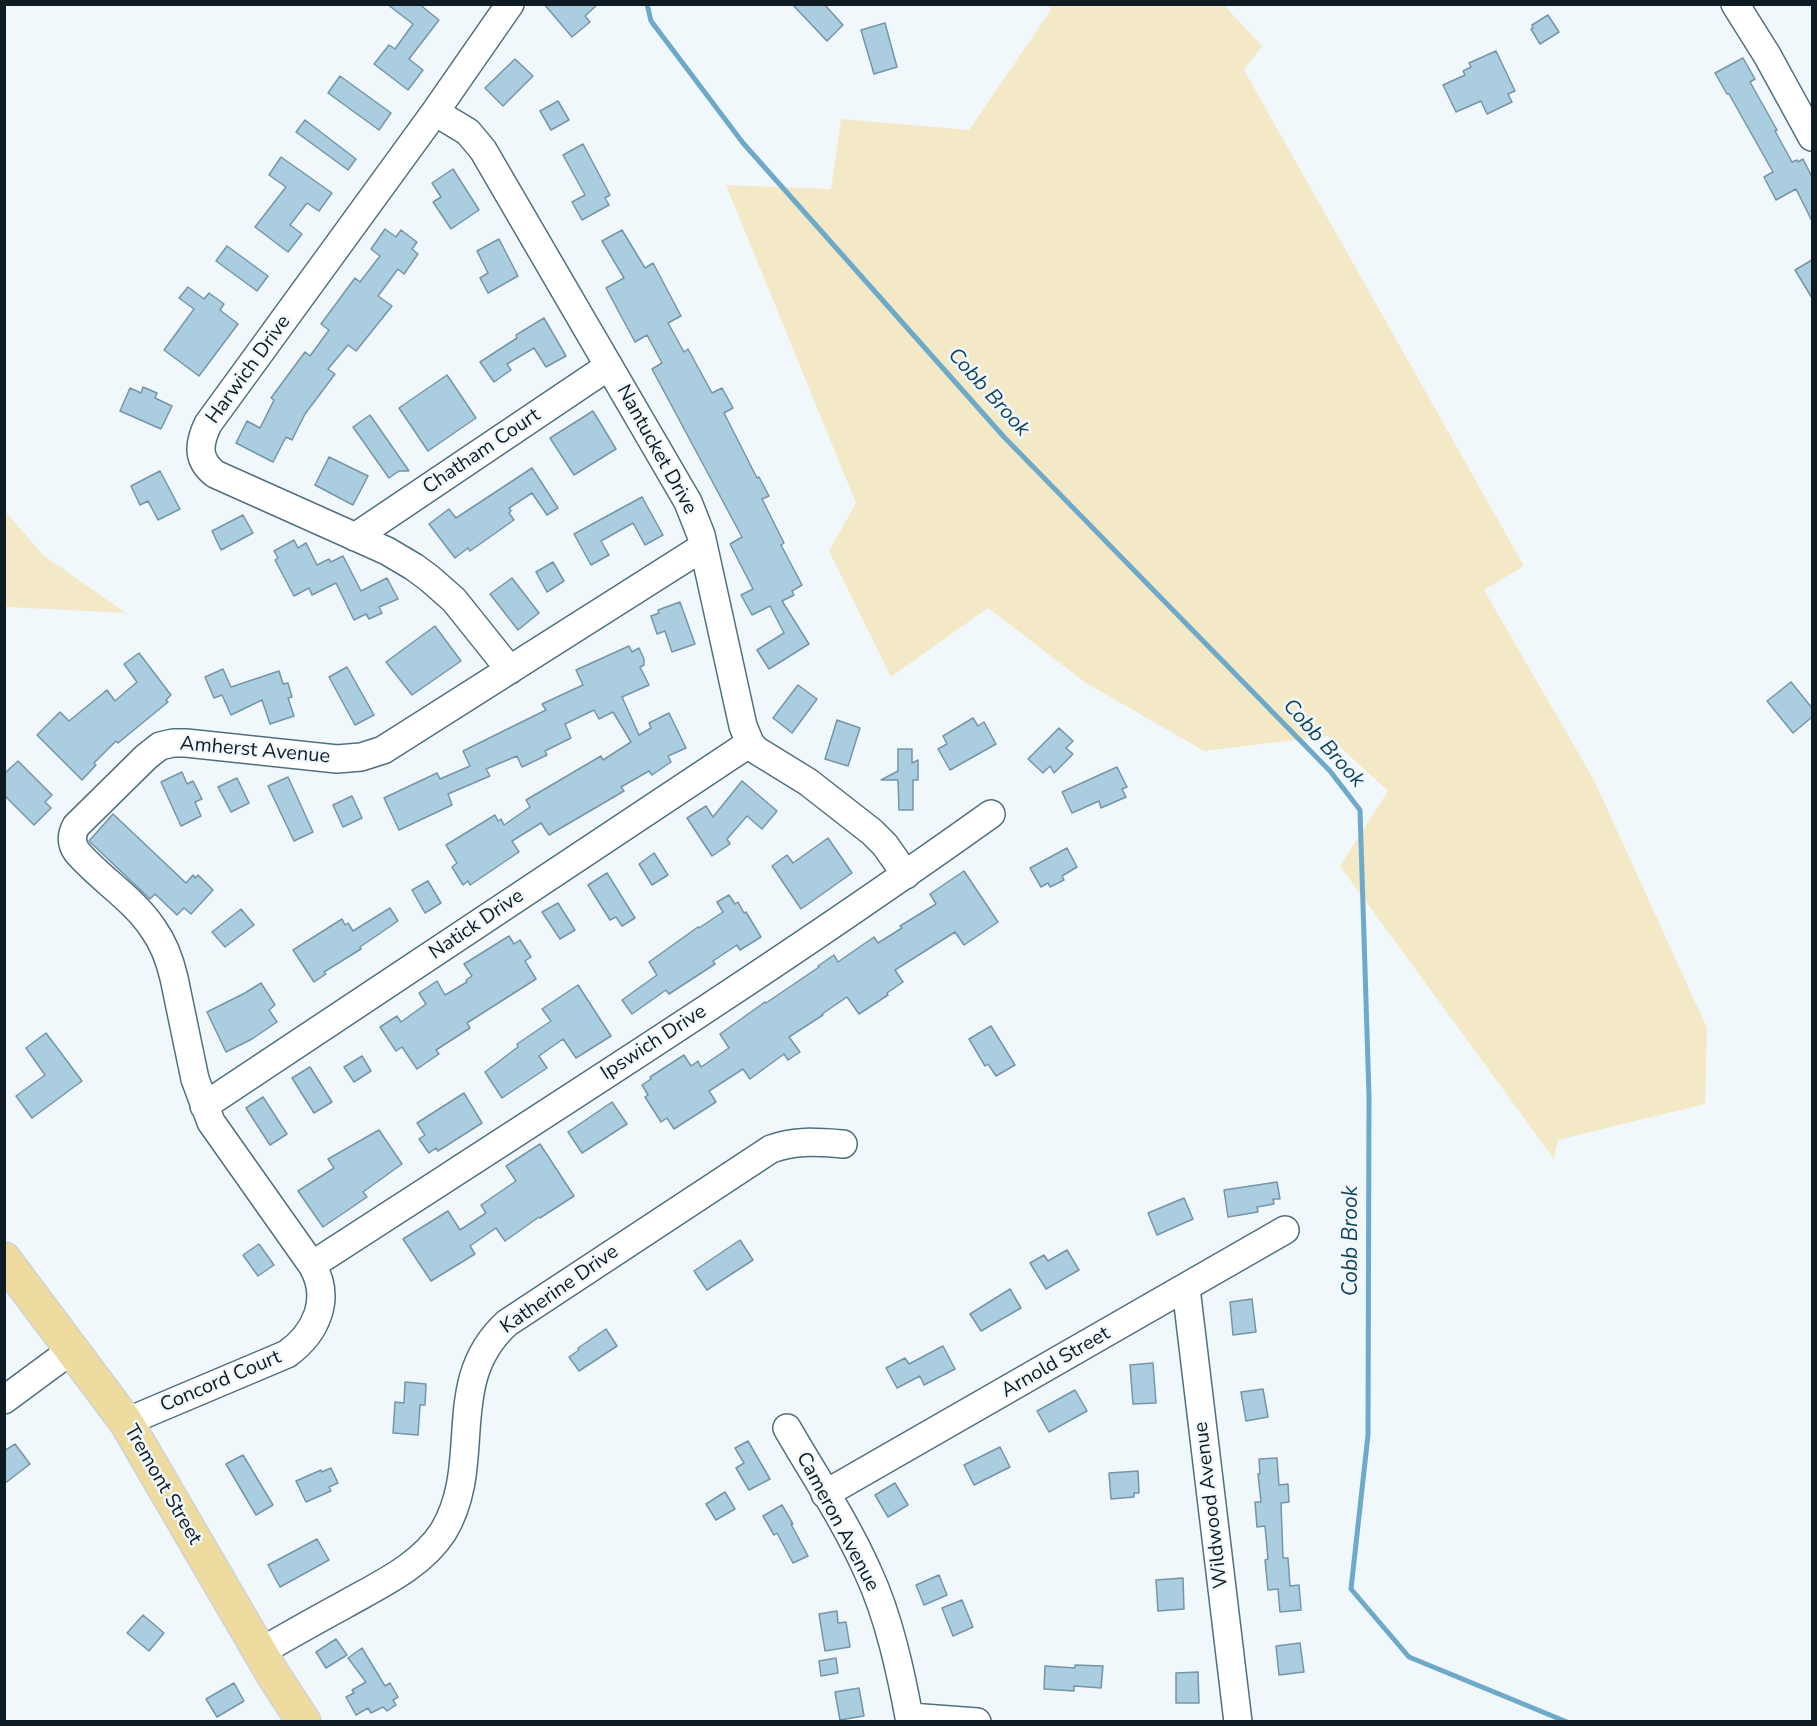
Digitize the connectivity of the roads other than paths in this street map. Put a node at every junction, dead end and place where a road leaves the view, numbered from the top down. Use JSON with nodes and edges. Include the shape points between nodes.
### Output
{"nodes":[{"id":1,"x":510,"y":4,"type":"edge"},
{"id":2,"x":1734,"y":4,"type":"edge"},
{"id":3,"x":435,"y":112,"type":"junction"},
{"id":4,"x":1812,"y":137,"type":"edge"},
{"id":5,"x":609,"y":366,"type":"junction"},
{"id":6,"x":356,"y":537,"type":"junction"},
{"id":7,"x":704,"y":547,"type":"junction"},
{"id":8,"x":510,"y":670,"type":"junction"},
{"id":9,"x":750,"y":743,"type":"junction"},
{"id":10,"x":991,"y":814,"type":"dead end"},
{"id":11,"x":906,"y":875,"type":"junction"},
{"id":12,"x":204,"y":1106,"type":"junction"},
{"id":13,"x":843,"y":1144,"type":"dead end"},
{"id":14,"x":1285,"y":1230,"type":"dead end"},
{"id":15,"x":4,"y":1259,"type":"edge"},
{"id":16,"x":312,"y":1265,"type":"junction"},
{"id":17,"x":1186,"y":1288,"type":"junction"},
{"id":18,"x":73,"y":1349,"type":"junction"},
{"id":19,"x":4,"y":1400,"type":"edge"},
{"id":20,"x":126,"y":1422,"type":"junction"},
{"id":21,"x":787,"y":1428,"type":"dead end"},
{"id":22,"x":825,"y":1494,"type":"junction"},
{"id":23,"x":260,"y":1652,"type":"junction"},
{"id":24,"x":910,"y":1719,"type":"edge"},
{"id":25,"x":304,"y":1722,"type":"edge"},
{"id":26,"x":977,"y":1722,"type":"edge"},
{"id":27,"x":1238,"y":1722,"type":"edge"}],
"edges":[{"from":1,"to":3,"type":"street","name":"Harwich Drive"},
{"from":2,"to":4,"type":"street"},
{"from":3,"to":5,"type":"street","name":"Nantucket Drive","via":[[468,132],[483,150]]},
{"from":3,"to":6,"type":"street","name":"Harwich Drive","via":[[208,424],[201,443],[204,461],[215,474]]},
{"from":5,"to":6,"type":"street","name":"Chatham Court"},
{"from":5,"to":7,"type":"street","name":"Nantucket Drive","via":[[688,502]]},
{"from":6,"to":8,"type":"street","name":"Harwich Drive","via":[[401,559],[442,588]]},
{"from":7,"to":8,"type":"street","name":"Amherst Avenue"},
{"from":7,"to":9,"type":"street","name":"Nantucket Drive","via":[[742,726]]},
{"from":8,"to":12,"type":"street","name":"Amherst Avenue","via":[[383,750],[361,757],[326,758],[193,743],[160,747],[76,826],[72,834],[74,849],[141,913],[163,945]]},
{"from":9,"to":11,"type":"street","via":[[866,826],[885,844]]},
{"from":9,"to":12,"type":"street","name":"Natick Drive"},
{"from":10,"to":11,"type":"street","name":"Ipswich Drive"},
{"from":11,"to":16,"type":"street","name":"Ipswich Drive"},
{"from":12,"to":16,"type":"street","name":"Amherst Avenue","via":[[211,1122]]},
{"from":13,"to":23,"type":"street","name":"Katherine Drive","via":[[800,1142],[771,1149],[507,1323],[487,1345],[474,1370],[461,1485],[442,1533],[419,1559],[393,1578]]},
{"from":14,"to":17,"type":"street","name":"Arnold Street"},
{"from":15,"to":18,"type":"main road","name":"Tremont Street"},
{"from":16,"to":20,"type":"street","name":"Concord Court","via":[[321,1286],[320,1308],[313,1327],[298,1346],[273,1362]]},
{"from":17,"to":22,"type":"street","name":"Arnold Street"},
{"from":17,"to":27,"type":"street","name":"Wildwood Avenue"},
{"from":18,"to":19,"type":"street"},
{"from":18,"to":20,"type":"main road","name":"Tremont Street"},
{"from":20,"to":23,"type":"main road","name":"Tremont Street"},
{"from":21,"to":22,"type":"street","name":"Cameron Avenue"},
{"from":22,"to":24,"type":"street","name":"Cameron Avenue","via":[[863,1560],[877,1594]]},
{"from":23,"to":25,"type":"main road","name":"Tremont Street"},
{"from":24,"to":26,"type":"street"}]}
